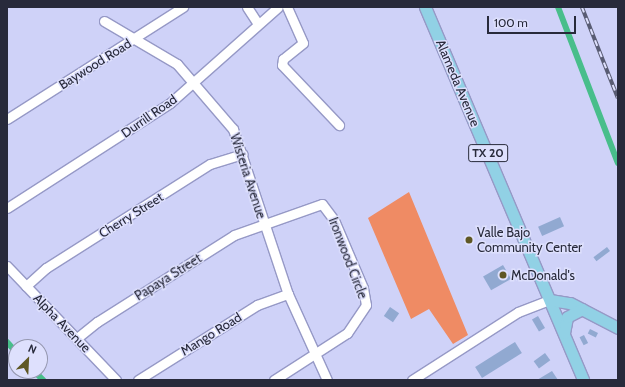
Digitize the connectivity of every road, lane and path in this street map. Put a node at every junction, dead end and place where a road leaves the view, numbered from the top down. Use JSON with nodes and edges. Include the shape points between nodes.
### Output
{"nodes":[{"id":1,"x":183,"y":7,"type":"edge"},
{"id":2,"x":247,"y":7,"type":"edge"},
{"id":3,"x":278,"y":7,"type":"edge"},
{"id":4,"x":287,"y":7,"type":"edge"},
{"id":5,"x":425,"y":7,"type":"edge"},
{"id":6,"x":104,"y":21,"type":"dead end"},
{"id":7,"x":258,"y":24,"type":"junction"},
{"id":8,"x":135,"y":38,"type":"junction"},
{"id":9,"x":194,"y":82,"type":"junction"},
{"id":10,"x":7,"y":119,"type":"edge"},
{"id":11,"x":340,"y":125,"type":"dead end"},
{"id":12,"x":242,"y":154,"type":"junction"},
{"id":13,"x":7,"y":208,"type":"edge"},
{"id":14,"x":264,"y":225,"type":"junction"},
{"id":15,"x":7,"y":266,"type":"edge"},
{"id":16,"x":26,"y":286,"type":"junction"},
{"id":17,"x":288,"y":294,"type":"junction"},
{"id":18,"x":550,"y":300,"type":"junction"},
{"id":19,"x":582,"y":310,"type":"junction"},
{"id":20,"x":618,"y":328,"type":"edge"},
{"id":21,"x":564,"y":334,"type":"junction"},
{"id":22,"x":77,"y":338,"type":"junction"},
{"id":23,"x":314,"y":354,"type":"junction"},
{"id":24,"x":116,"y":380,"type":"edge"},
{"id":25,"x":138,"y":380,"type":"edge"},
{"id":26,"x":274,"y":380,"type":"edge"},
{"id":27,"x":327,"y":380,"type":"edge"},
{"id":28,"x":412,"y":380,"type":"edge"},
{"id":29,"x":583,"y":380,"type":"edge"}],
"edges":[{"from":1,"to":8,"type":"street","name":"Baywood Road"},
{"from":2,"to":7,"type":"street"},
{"from":3,"to":7,"type":"street","name":"Durrill Road"},
{"from":4,"to":11,"type":"street","via":[[302,36],[302,45],[283,59],[282,65]]},
{"from":5,"to":18,"type":"main road","name":"Alameda Avenue","number":"TX 20"},
{"from":6,"to":8,"type":"street","name":"Wisteria Avenue"},
{"from":7,"to":9,"type":"street","name":"Durrill Road"},
{"from":8,"to":9,"type":"street","name":"Wisteria Avenue","via":[[177,64]]},
{"from":8,"to":10,"type":"street","name":"Baywood Road"},
{"from":9,"to":12,"type":"street","name":"Wisteria Avenue","via":[[229,124]]},
{"from":9,"to":13,"type":"street","name":"Durrill Road","via":[[152,117]]},
{"from":12,"to":14,"type":"street","name":"Wisteria Avenue"},
{"from":12,"to":16,"type":"street","name":"Cherry Street","via":[[210,164],[46,268]]},
{"from":14,"to":17,"type":"street","name":"Wisteria Avenue"},
{"from":14,"to":22,"type":"street","name":"Papaya Street","via":[[234,235],[97,322]]},
{"from":14,"to":23,"type":"street","name":"Ironwood Circle","via":[[312,205],[325,206],[362,288],[366,305],[355,326]]},
{"from":15,"to":16,"type":"street","name":"Alpha Avenue"},
{"from":16,"to":22,"type":"street","name":"Alpha Avenue"},
{"from":17,"to":23,"type":"street","name":"Wisteria Avenue"},
{"from":17,"to":25,"type":"street","name":"Mango Road","via":[[257,305]]},
{"from":18,"to":19,"type":"main road"},
{"from":18,"to":21,"type":"main road","name":"Alameda Avenue","number":"TX 20"},
{"from":18,"to":28,"type":"street","via":[[523,309]]},
{"from":19,"to":20,"type":"main road"},
{"from":19,"to":21,"type":"main road","via":[[567,317]]},
{"from":21,"to":29,"type":"main road","name":"Alameda Avenue","number":"TX 20"},
{"from":22,"to":24,"type":"street","name":"Alpha Avenue"},
{"from":23,"to":26,"type":"street"},
{"from":23,"to":27,"type":"street","name":"Wisteria Avenue"}]}
